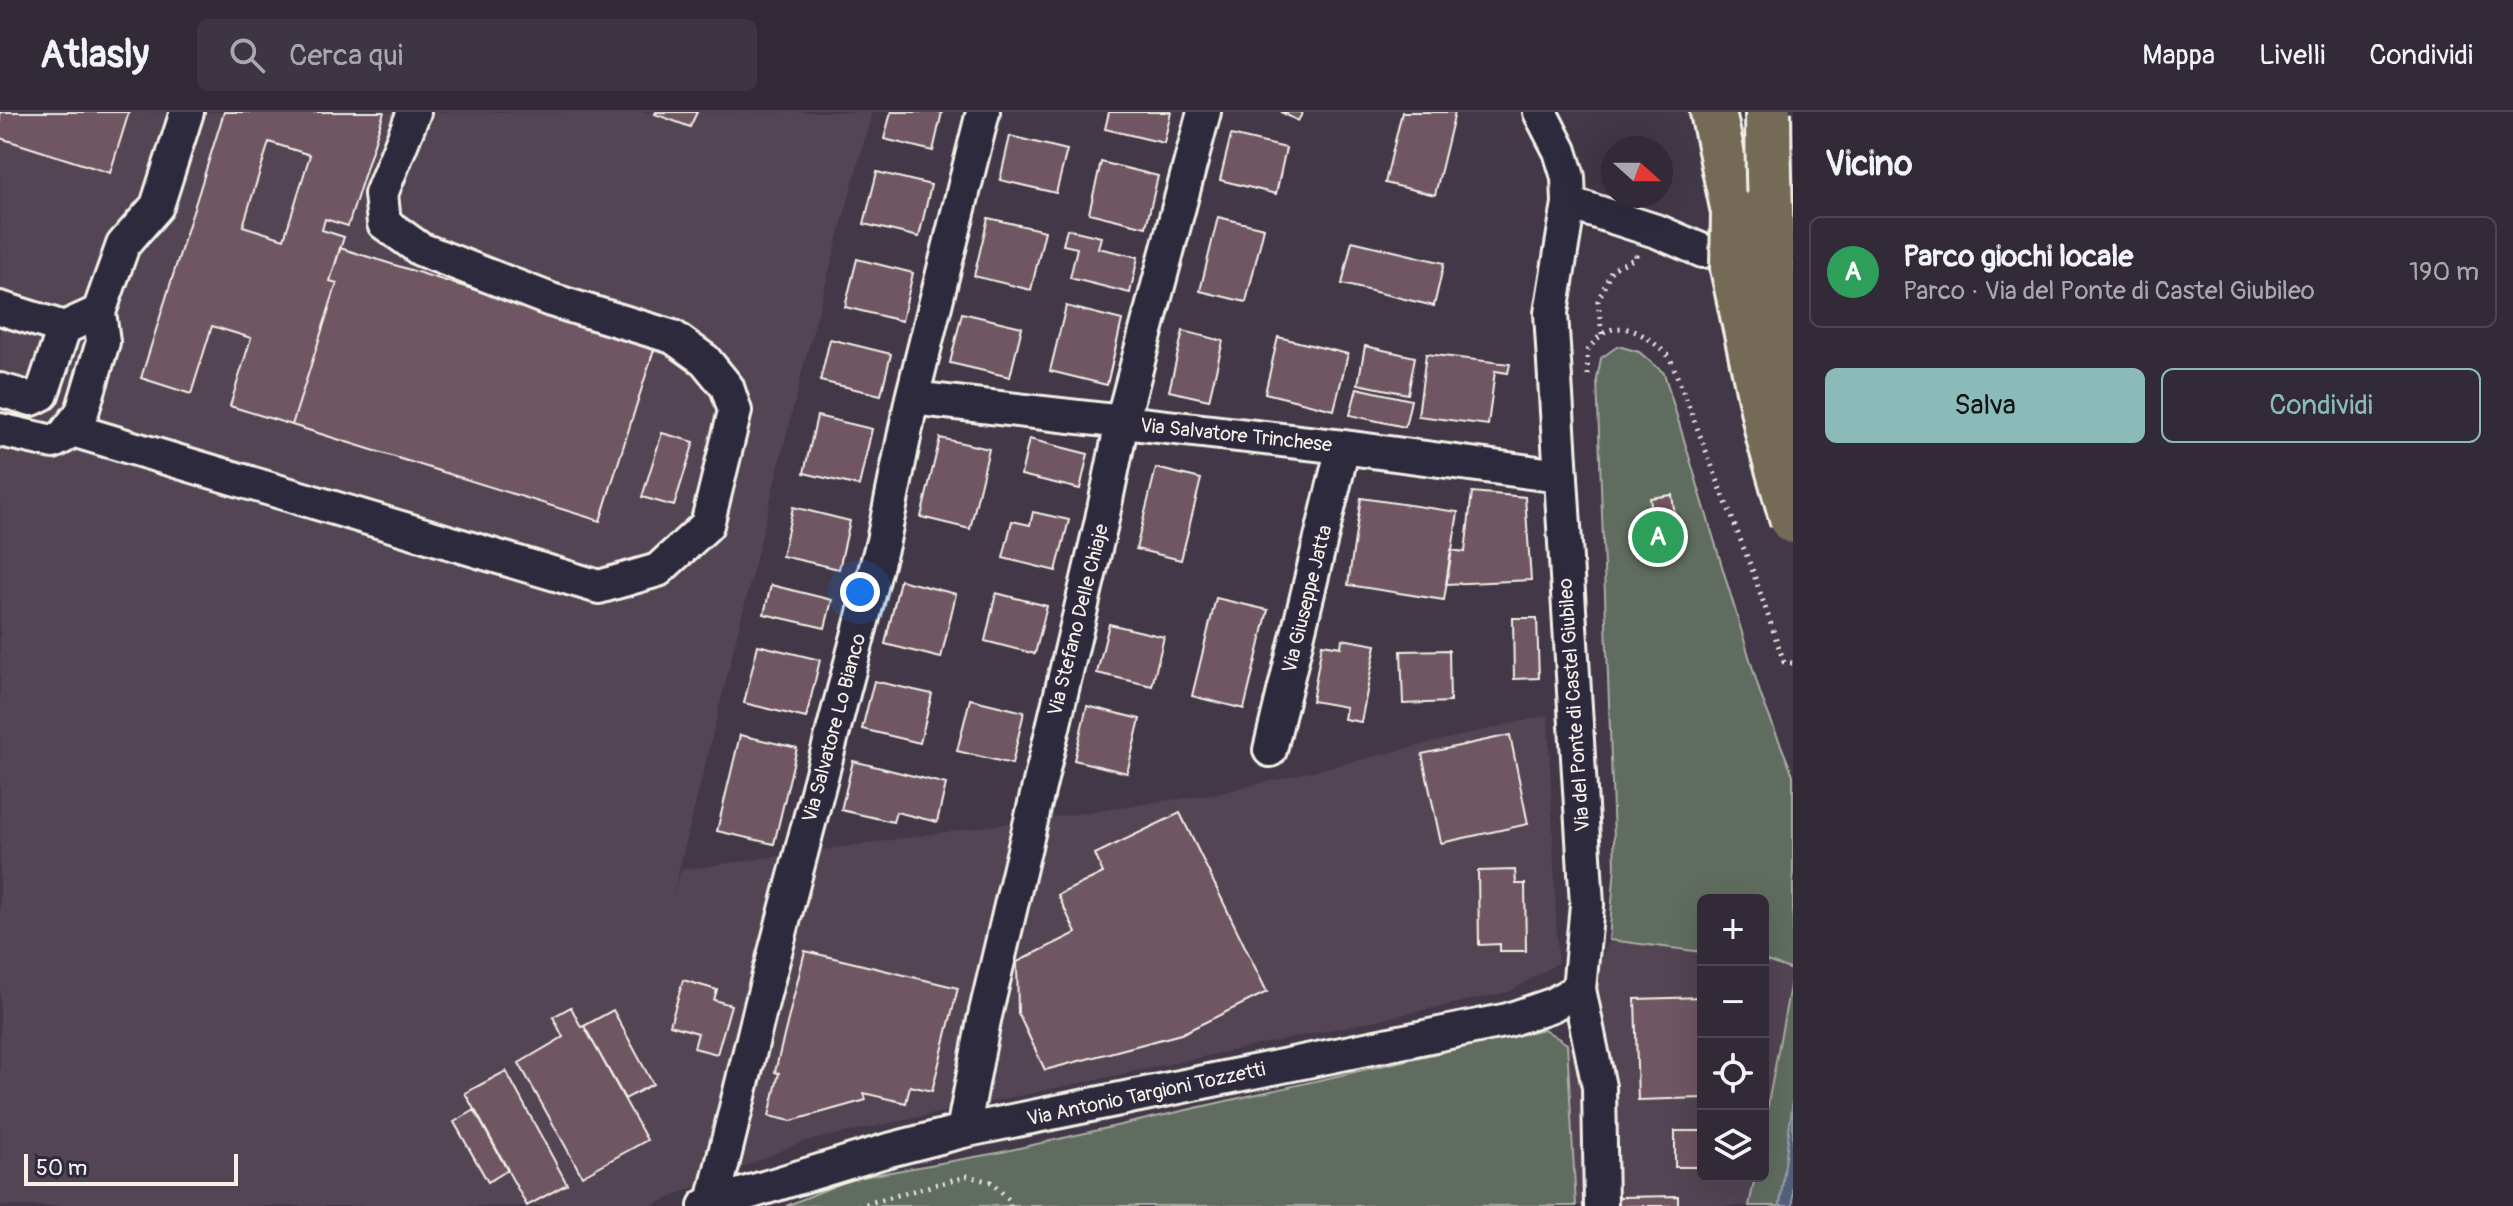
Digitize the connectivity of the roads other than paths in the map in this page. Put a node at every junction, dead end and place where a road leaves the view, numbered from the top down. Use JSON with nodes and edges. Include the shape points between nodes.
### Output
{"nodes":[{"id":1,"x":187,"y":112,"type":"edge"},
{"id":2,"x":414,"y":112,"type":"edge"},
{"id":3,"x":983,"y":112,"type":"edge"},
{"id":4,"x":1204,"y":112,"type":"edge"},
{"id":5,"x":1540,"y":112,"type":"edge"},
{"id":6,"x":1713,"y":112,"type":"edge"},
{"id":7,"x":1734,"y":112,"type":"edge"},
{"id":8,"x":1768,"y":112,"type":"edge"},
{"id":9,"x":1569,"y":203,"type":"junction"},
{"id":10,"x":1734,"y":212,"type":"junction"},
{"id":11,"x":1703,"y":251,"type":"dead end"},
{"id":12,"x":0,"y":308,"type":"edge"},
{"id":13,"x":99,"y":312,"type":"junction"},
{"id":14,"x":64,"y":328,"type":"junction"},
{"id":15,"x":0,"y":390,"type":"edge"},
{"id":16,"x":912,"y":398,"type":"junction"},
{"id":17,"x":1122,"y":422,"type":"junction"},
{"id":18,"x":69,"y":429,"type":"junction"},
{"id":19,"x":0,"y":430,"type":"edge"},
{"id":20,"x":1343,"y":447,"type":"junction"},
{"id":21,"x":1793,"y":447,"type":"edge"},
{"id":22,"x":1560,"y":476,"type":"junction"},
{"id":23,"x":1793,"y":521,"type":"edge"},
{"id":24,"x":1270,"y":750,"type":"dead end"},
{"id":25,"x":1579,"y":989,"type":"junction"},
{"id":26,"x":963,"y":1131,"type":"junction"},
{"id":27,"x":709,"y":1204,"type":"edge"},
{"id":28,"x":1601,"y":1206,"type":"edge"}],
"edges":[{"from":1,"to":13,"type":"street","via":[[157,206],[123,245]]},
{"from":2,"to":18,"type":"street","via":[[381,194],[384,223],[420,249],[551,300],[673,337],[705,360],[727,387],[735,411],[707,525],[658,570],[599,587]]},
{"from":3,"to":16,"type":"street","name":"Via Salvatore Lo Bianco"},
{"from":4,"to":17,"type":"street","name":"Via Stefano Delle Chiaje"},
{"from":5,"to":9,"type":"street","name":"Via del Ponte di Castel Giubileo","via":[[1567,170]]},
{"from":6,"to":10,"type":"highway"},
{"from":7,"to":10,"type":"highway"},
{"from":8,"to":21,"type":"highway","bridge":true,"via":[[1775,291]]},
{"from":9,"to":11,"type":"street"},
{"from":9,"to":22,"type":"street","name":"Via del Ponte di Castel Giubileo","via":[[1551,313]]},
{"from":10,"to":23,"type":"highway","bridge":true,"via":[[1733,268]]},
{"from":12,"to":14,"type":"street"},
{"from":13,"to":14,"type":"street"},
{"from":13,"to":18,"type":"street","via":[[103,342],[82,412]]},
{"from":14,"to":15,"type":"street","via":[[42,394],[32,399]]},
{"from":16,"to":17,"type":"street","name":"Via Salvatore Trinchese"},
{"from":16,"to":27,"type":"street","name":"Via Salvatore Lo Bianco","via":[[883,541]]},
{"from":17,"to":20,"type":"street","name":"Via Salvatore Trinchese"},
{"from":17,"to":26,"type":"street","name":"Via Stefano Delle Chiaje"},
{"from":18,"to":19,"type":"street","via":[[53,442]]},
{"from":20,"to":22,"type":"street","name":"Via Salvatore Trinchese"},
{"from":20,"to":24,"type":"street","name":"Via Giuseppe Jatta"},
{"from":22,"to":25,"type":"street","name":"Via del Ponte di Castel Giubileo","via":[[1587,905]]},
{"from":25,"to":26,"type":"street","name":"Via Antonio Targioni Tozzetti","via":[[1508,1020]]},
{"from":25,"to":28,"type":"street","name":"Via del Ponte di Castel Giubileo","via":[[1599,1087]]},
{"from":26,"to":27,"type":"street","name":"Via Antonio Targioni Tozzetti"}]}
